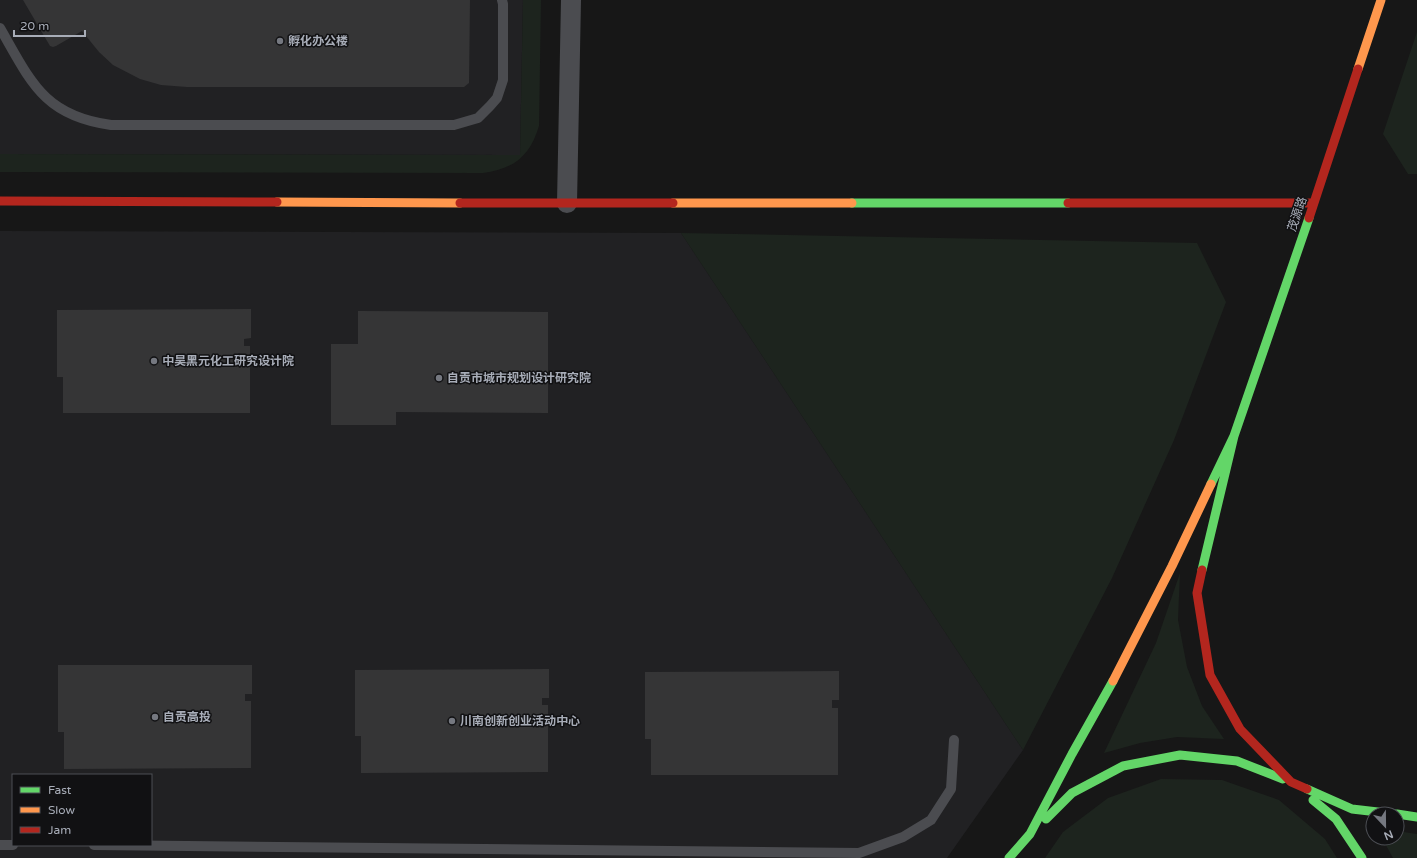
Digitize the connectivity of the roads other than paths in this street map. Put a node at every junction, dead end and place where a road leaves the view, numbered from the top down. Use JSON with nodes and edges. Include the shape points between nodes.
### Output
{"nodes":[{"id":1,"x":502,"y":0,"type":"edge"},
{"id":2,"x":571,"y":0,"type":"edge"},
{"id":3,"x":1381,"y":0,"type":"edge"},
{"id":4,"x":0,"y":28,"type":"edge"},
{"id":5,"x":0,"y":201,"type":"edge"},
{"id":6,"x":567,"y":203,"type":"junction"},
{"id":7,"x":1314,"y":203,"type":"junction"},
{"id":8,"x":1234,"y":436,"type":"junction"},
{"id":9,"x":954,"y":740,"type":"dead end"},
{"id":10,"x":1291,"y":782,"type":"junction"},
{"id":11,"x":1365,"y":810,"type":"edge"},
{"id":12,"x":1405,"y":815,"type":"edge"},
{"id":13,"x":1417,"y":817,"type":"edge"},
{"id":14,"x":1030,"y":834,"type":"junction"},
{"id":15,"x":0,"y":845,"type":"edge"},
{"id":16,"x":12,"y":845,"type":"edge"},
{"id":17,"x":152,"y":846,"type":"edge"},
{"id":18,"x":1010,"y":858,"type":"edge"},
{"id":19,"x":1017,"y":858,"type":"edge"},
{"id":20,"x":1362,"y":858,"type":"edge"}],
"edges":[{"from":1,"to":4,"type":"lane","via":[[503,80],[497,98],[478,118],[454,125],[97,123],[73,116],[43,96],[26,74]]},
{"from":2,"to":6,"type":"street"},
{"from":3,"to":7,"type":"street","name":"茂源路"},
{"from":5,"to":6,"type":"street"},
{"from":6,"to":7,"type":"street"},
{"from":7,"to":8,"type":"street","name":"茂源路"},
{"from":8,"to":10,"type":"street","via":[[1197,593],[1210,675],[1240,729]]},
{"from":8,"to":14,"type":"street","via":[[1114,680]]},
{"from":9,"to":17,"type":"lane","via":[[951,789],[931,820],[903,837],[859,853]]},
{"from":10,"to":11,"type":"street","via":[[1352,809]]},
{"from":10,"to":14,"type":"street","via":[[1237,761],[1180,755],[1123,766],[1072,793]]},
{"from":10,"to":20,"type":"street","via":[[1336,819]]},
{"from":12,"to":13,"type":"street"},
{"from":14,"to":18,"type":"street"},
{"from":14,"to":19,"type":"street"},
{"from":15,"to":16,"type":"lane"}]}
